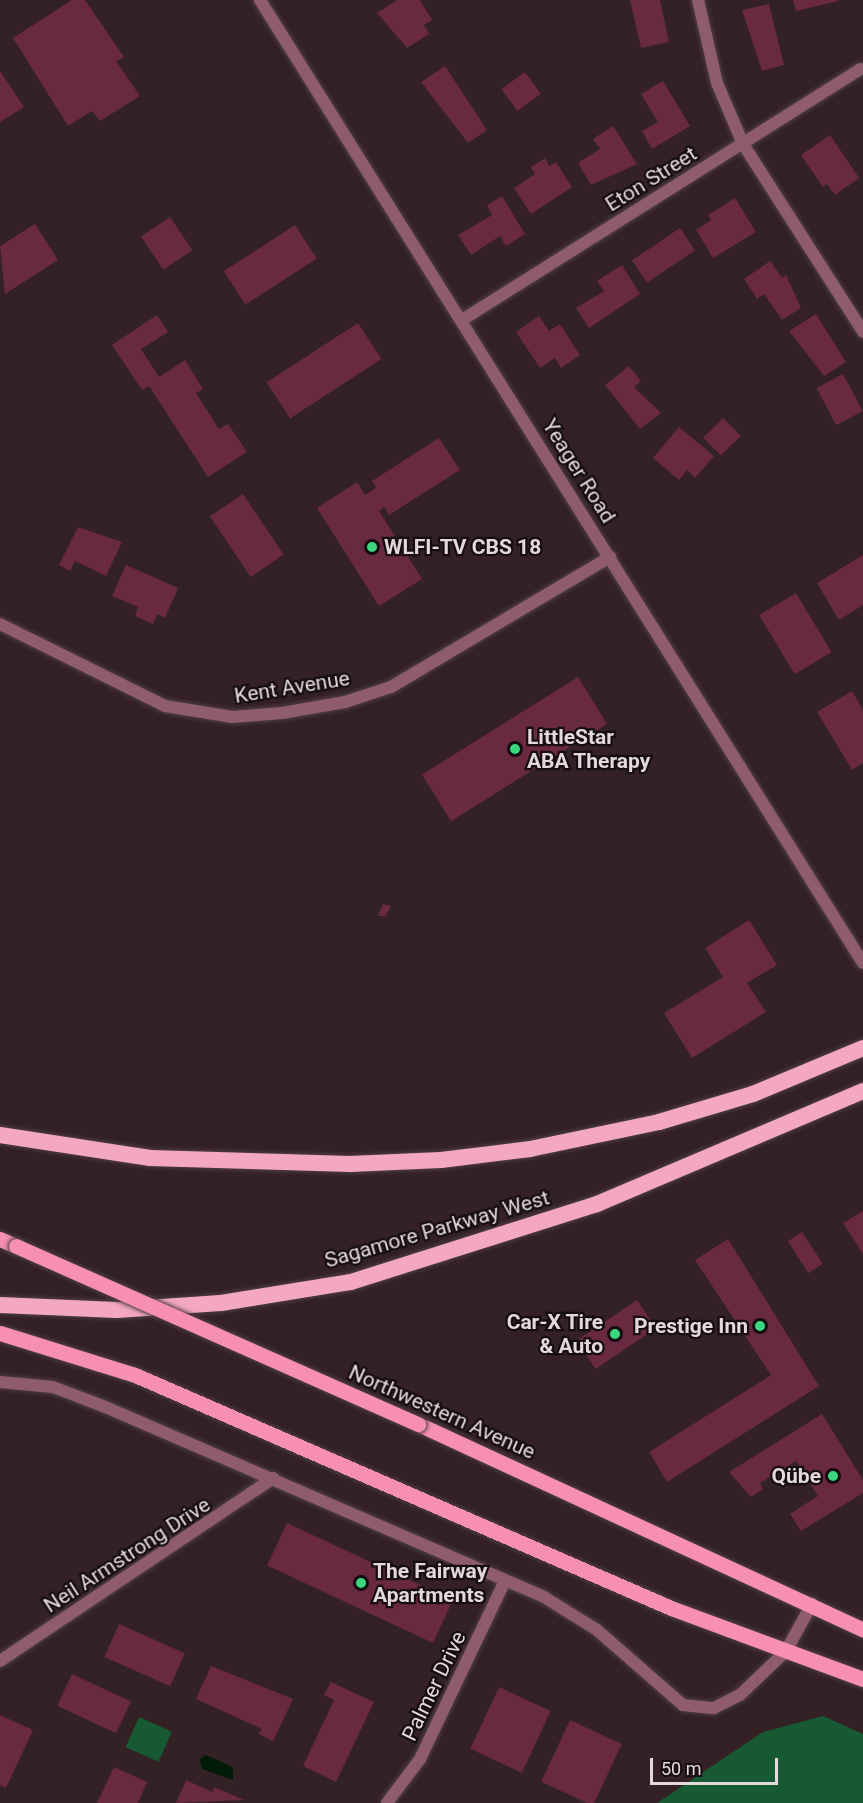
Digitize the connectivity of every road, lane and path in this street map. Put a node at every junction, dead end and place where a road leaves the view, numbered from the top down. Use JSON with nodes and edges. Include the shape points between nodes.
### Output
{"nodes":[{"id":1,"x":260,"y":0,"type":"edge"},
{"id":2,"x":698,"y":0,"type":"edge"},
{"id":3,"x":860,"y":69,"type":"dead end"},
{"id":4,"x":743,"y":144,"type":"junction"},
{"id":5,"x":462,"y":320,"type":"junction"},
{"id":6,"x":863,"y":332,"type":"edge"},
{"id":7,"x":610,"y":557,"type":"junction"},
{"id":8,"x":0,"y":624,"type":"edge"},
{"id":9,"x":863,"y":963,"type":"edge"},
{"id":10,"x":863,"y":1048,"type":"edge"},
{"id":11,"x":863,"y":1091,"type":"edge"},
{"id":12,"x":0,"y":1135,"type":"edge"},
{"id":13,"x":0,"y":1239,"type":"edge"},
{"id":14,"x":0,"y":1305,"type":"edge"},
{"id":15,"x":0,"y":1333,"type":"edge"},
{"id":16,"x":0,"y":1382,"type":"edge"},
{"id":17,"x":273,"y":1478,"type":"junction"},
{"id":18,"x":505,"y":1581,"type":"junction"},
{"id":19,"x":812,"y":1604,"type":"junction"},
{"id":20,"x":863,"y":1630,"type":"edge"},
{"id":21,"x":786,"y":1651,"type":"junction"},
{"id":22,"x":0,"y":1661,"type":"edge"},
{"id":23,"x":863,"y":1679,"type":"edge"},
{"id":24,"x":387,"y":1803,"type":"edge"}],
"edges":[{"from":1,"to":5,"type":"street","name":"Yeager Road"},
{"from":2,"to":4,"type":"street","via":[[717,83]]},
{"from":3,"to":4,"type":"street","name":"Eton Street"},
{"from":4,"to":5,"type":"street","name":"Eton Street"},
{"from":4,"to":6,"type":"street"},
{"from":5,"to":7,"type":"street","name":"Yeager Road"},
{"from":7,"to":8,"type":"street","name":"Kent Avenue","via":[[391,687],[345,702],[282,713],[232,717],[165,706]]},
{"from":7,"to":9,"type":"street","name":"Yeager Road"},
{"from":10,"to":12,"type":"highway","via":[[753,1094],[659,1122],[530,1149],[441,1160],[350,1164],[150,1158]]},
{"from":11,"to":14,"type":"highway","name":"Sagamore Parkway West","via":[[597,1204],[351,1282],[221,1303],[117,1310]]},
{"from":13,"to":19,"type":"main road","name":"Northwestern Avenue","bridge":true},
{"from":15,"to":21,"type":"main road","via":[[135,1375],[671,1608]]},
{"from":16,"to":17,"type":"street","via":[[53,1387]]},
{"from":17,"to":18,"type":"street"},
{"from":17,"to":22,"type":"street","name":"Neil Armstrong Drive"},
{"from":18,"to":21,"type":"street","via":[[578,1616],[683,1705],[727,1704]]},
{"from":18,"to":24,"type":"street","name":"Palmer Drive","via":[[420,1759]]},
{"from":19,"to":20,"type":"main road","name":"Northwestern Avenue"},
{"from":19,"to":21,"type":"street"},
{"from":21,"to":23,"type":"main road"}]}
